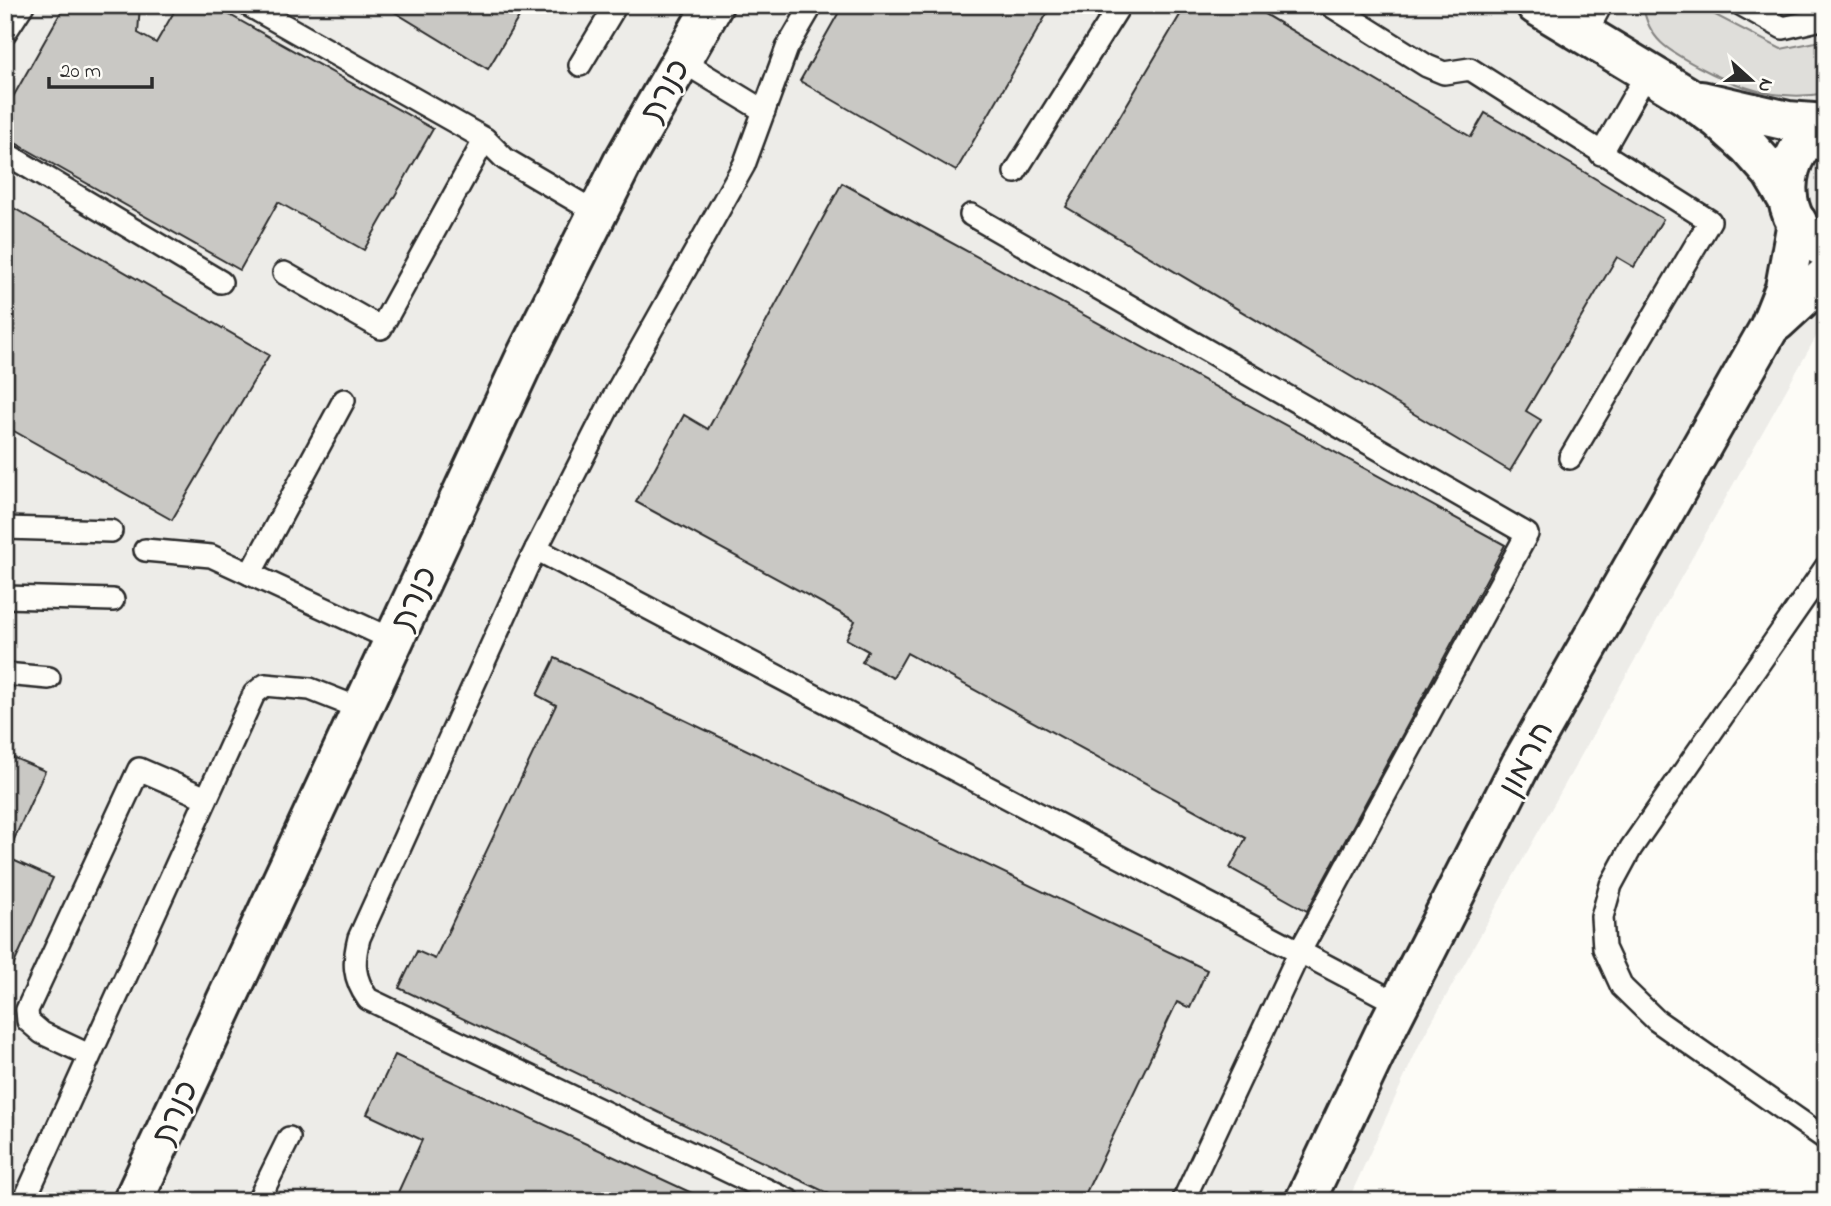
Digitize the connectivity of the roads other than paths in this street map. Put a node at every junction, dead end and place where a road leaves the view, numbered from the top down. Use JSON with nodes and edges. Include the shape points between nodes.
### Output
{"nodes":[{"id":1,"x":23,"y":5,"type":"edge"},
{"id":2,"x":248,"y":5,"type":"edge"},
{"id":3,"x":616,"y":5,"type":"edge"},
{"id":4,"x":713,"y":5,"type":"edge"},
{"id":5,"x":812,"y":5,"type":"edge"},
{"id":6,"x":1120,"y":5,"type":"edge"},
{"id":7,"x":1329,"y":5,"type":"edge"},
{"id":8,"x":1536,"y":5,"type":"edge"},
{"id":9,"x":1742,"y":5,"type":"edge"},
{"id":10,"x":1826,"y":18,"type":"edge"},
{"id":11,"x":1593,"y":20,"type":"edge"},
{"id":12,"x":5,"y":33,"type":"edge"},
{"id":13,"x":680,"y":60,"type":"junction"},
{"id":14,"x":580,"y":65,"type":"dead end"},
{"id":15,"x":1647,"y":72,"type":"junction"},
{"id":16,"x":1685,"y":95,"type":"junction"},
{"id":17,"x":764,"y":111,"type":"junction"},
{"id":18,"x":1826,"y":126,"type":"edge"},
{"id":19,"x":485,"y":139,"type":"junction"},
{"id":20,"x":5,"y":153,"type":"edge"},
{"id":21,"x":1601,"y":154,"type":"junction"},
{"id":22,"x":1014,"y":172,"type":"dead end"},
{"id":23,"x":1792,"y":211,"type":"junction"},
{"id":24,"x":597,"y":213,"type":"junction"},
{"id":25,"x":971,"y":215,"type":"dead end"},
{"id":26,"x":1826,"y":248,"type":"edge"},
{"id":27,"x":284,"y":273,"type":"dead end"},
{"id":28,"x":1826,"y":276,"type":"edge"},
{"id":29,"x":221,"y":282,"type":"dead end"},
{"id":30,"x":1769,"y":328,"type":"junction"},
{"id":31,"x":344,"y":400,"type":"dead end"},
{"id":32,"x":1570,"y":458,"type":"dead end"},
{"id":33,"x":5,"y":528,"type":"edge"},
{"id":34,"x":111,"y":531,"type":"dead end"},
{"id":35,"x":536,"y":549,"type":"junction"},
{"id":36,"x":145,"y":550,"type":"dead end"},
{"id":37,"x":1826,"y":567,"type":"edge"},
{"id":38,"x":250,"y":574,"type":"junction"},
{"id":39,"x":5,"y":597,"type":"edge"},
{"id":40,"x":113,"y":600,"type":"dead end"},
{"id":41,"x":393,"y":640,"type":"junction"},
{"id":42,"x":5,"y":674,"type":"edge"},
{"id":43,"x":48,"y":678,"type":"dead end"},
{"id":44,"x":361,"y":709,"type":"junction"},
{"id":45,"x":206,"y":798,"type":"junction"},
{"id":46,"x":1300,"y":951,"type":"junction"},
{"id":47,"x":1399,"y":1004,"type":"junction"},
{"id":48,"x":89,"y":1055,"type":"junction"},
{"id":49,"x":289,"y":1138,"type":"dead end"},
{"id":50,"x":1826,"y":1139,"type":"edge"},
{"id":51,"x":24,"y":1201,"type":"edge"},
{"id":52,"x":133,"y":1201,"type":"edge"},
{"id":53,"x":258,"y":1201,"type":"edge"},
{"id":54,"x":790,"y":1201,"type":"edge"},
{"id":55,"x":1183,"y":1201,"type":"edge"},
{"id":56,"x":1305,"y":1201,"type":"edge"}],
"edges":[{"from":1,"to":12,"type":"lane"},
{"from":2,"to":19,"type":"lane"},
{"from":3,"to":14,"type":"lane"},
{"from":4,"to":13,"type":"street","name":"כנרת"},
{"from":5,"to":17,"type":"lane","via":[[787,48]]},
{"from":6,"to":22,"type":"lane"},
{"from":7,"to":21,"type":"lane","via":[[1427,66],[1444,73],[1470,69]]},
{"from":8,"to":11,"type":"street"},
{"from":9,"to":10,"type":"lane","via":[[1783,28]]},
{"from":11,"to":15,"type":"street"},
{"from":13,"to":17,"type":"lane"},
{"from":13,"to":24,"type":"street","name":"כנרת"},
{"from":15,"to":16,"type":"street"},
{"from":15,"to":21,"type":"lane"},
{"from":16,"to":18,"type":"street"},
{"from":16,"to":23,"type":"street","via":[[1748,146],[1772,173]]},
{"from":17,"to":35,"type":"lane","via":[[744,165],[612,400]]},
{"from":18,"to":23,"type":"street","name":"חרמון","via":[[1795,155],[1787,181]]},
{"from":19,"to":24,"type":"lane","via":[[505,159]]},
{"from":19,"to":27,"type":"lane","via":[[381,328]]},
{"from":20,"to":29,"type":"lane"},
{"from":21,"to":32,"type":"lane","via":[[1710,221]]},
{"from":23,"to":26,"type":"street","via":[[1804,232]]},
{"from":23,"to":30,"type":"street","name":"חרמון","via":[[1785,288]]},
{"from":24,"to":41,"type":"street","name":"כנרת"},
{"from":25,"to":46,"type":"lane","via":[[1527,534]]},
{"from":28,"to":30,"type":"street","name":"חרמון"},
{"from":30,"to":47,"type":"street","name":"חרמון","via":[[1526,755]]},
{"from":31,"to":38,"type":"lane"},
{"from":33,"to":34,"type":"lane"},
{"from":35,"to":46,"type":"lane"},
{"from":35,"to":54,"type":"lane","via":[[359,938],[355,955],[358,984],[368,999]]},
{"from":36,"to":38,"type":"lane","via":[[211,556]]},
{"from":37,"to":50,"type":"lane","via":[[1632,848],[1611,885],[1602,917],[1604,948],[1622,987],[1656,1020]]},
{"from":38,"to":41,"type":"lane"},
{"from":39,"to":40,"type":"lane"},
{"from":41,"to":44,"type":"street","name":"כנרת"},
{"from":42,"to":43,"type":"lane"},
{"from":44,"to":45,"type":"lane","via":[[310,689],[265,685],[254,694]]},
{"from":44,"to":52,"type":"street","name":"כנרת"},
{"from":45,"to":48,"type":"lane"},
{"from":45,"to":48,"type":"lane","via":[[139,769],[27,1010],[29,1021],[42,1033]]},
{"from":46,"to":47,"type":"lane"},
{"from":46,"to":55,"type":"lane"},
{"from":47,"to":56,"type":"street","name":"חרמון"},
{"from":48,"to":51,"type":"lane"},
{"from":49,"to":53,"type":"lane"}]}
